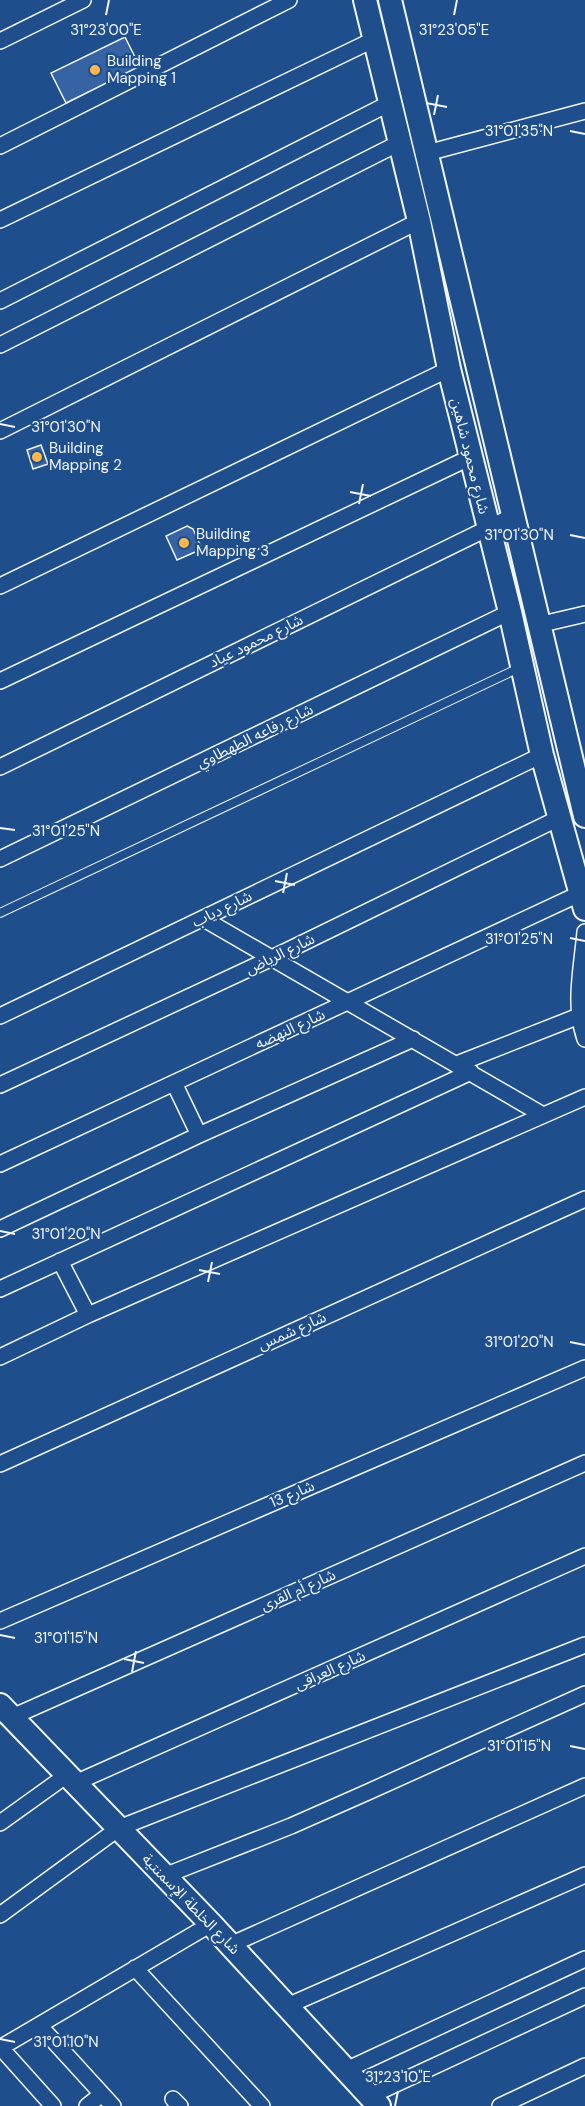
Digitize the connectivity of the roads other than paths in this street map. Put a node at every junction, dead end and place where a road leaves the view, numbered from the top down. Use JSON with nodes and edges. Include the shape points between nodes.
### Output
{"nodes":[{"id":1,"x":83,"y":0,"type":"edge"},
{"id":2,"x":289,"y":0,"type":"edge"},
{"id":3,"x":365,"y":0,"type":"edge"},
{"id":4,"x":390,"y":0,"type":"edge"},
{"id":5,"x":375,"y":39,"type":"junction"},
{"id":6,"x":0,"y":41,"type":"edge"},
{"id":7,"x":392,"y":102,"type":"junction"},
{"id":8,"x":585,"y":111,"type":"edge"},
{"id":9,"x":401,"y":142,"type":"junction"},
{"id":10,"x":0,"y":146,"type":"edge"},
{"id":11,"x":427,"y":153,"type":"junction"},
{"id":12,"x":0,"y":220,"type":"edge"},
{"id":13,"x":419,"y":221,"type":"junction"},
{"id":14,"x":0,"y":301,"type":"edge"},
{"id":15,"x":0,"y":345,"type":"edge"},
{"id":16,"x":449,"y":369,"type":"junction"},
{"id":17,"x":0,"y":431,"type":"edge"},
{"id":18,"x":471,"y":457,"type":"junction"},
{"id":19,"x":513,"y":516,"type":"junction"},
{"id":20,"x":488,"y":528,"type":"junction"},
{"id":21,"x":0,"y":586,"type":"edge"},
{"id":22,"x":510,"y":612,"type":"junction"},
{"id":23,"x":585,"y":615,"type":"edge"},
{"id":24,"x":538,"y":625,"type":"junction"},
{"id":25,"x":522,"y":666,"type":"junction"},
{"id":26,"x":0,"y":681,"type":"edge"},
{"id":27,"x":542,"y":755,"type":"junction"},
{"id":28,"x":0,"y":767,"type":"edge"},
{"id":29,"x":585,"y":816,"type":"edge"},
{"id":30,"x":559,"y":818,"type":"junction"},
{"id":31,"x":0,"y":859,"type":"edge"},
{"id":32,"x":582,"y":902,"type":"edge"},
{"id":33,"x":0,"y":913,"type":"edge"},
{"id":34,"x":204,"y":919,"type":"junction"},
{"id":35,"x":585,"y":932,"type":"edge"},
{"id":36,"x":272,"y":958,"type":"junction"},
{"id":37,"x":349,"y":1002,"type":"junction"},
{"id":38,"x":0,"y":1016,"type":"edge"},
{"id":39,"x":579,"y":1016,"type":"junction"},
{"id":40,"x":414,"y":1039,"type":"junction"},
{"id":41,"x":585,"y":1039,"type":"edge"},
{"id":42,"x":457,"y":1064,"type":"junction"},
{"id":43,"x":471,"y":1072,"type":"junction"},
{"id":44,"x":174,"y":1083,"type":"junction"},
{"id":45,"x":0,"y":1084,"type":"edge"},
{"id":46,"x":585,"y":1097,"type":"edge"},
{"id":47,"x":543,"y":1115,"type":"junction"},
{"id":48,"x":199,"y":1135,"type":"junction"},
{"id":49,"x":0,"y":1164,"type":"edge"},
{"id":50,"x":585,"y":1199,"type":"edge"},
{"id":51,"x":0,"y":1229,"type":"edge"},
{"id":52,"x":60,"y":1261,"type":"junction"},
{"id":53,"x":0,"y":1289,"type":"edge"},
{"id":54,"x":88,"y":1315,"type":"junction"},
{"id":55,"x":0,"y":1357,"type":"edge"},
{"id":56,"x":585,"y":1368,"type":"edge"},
{"id":57,"x":585,"y":1462,"type":"edge"},
{"id":58,"x":0,"y":1464,"type":"edge"},
{"id":59,"x":585,"y":1556,"type":"edge"},
{"id":60,"x":0,"y":1621,"type":"edge"},
{"id":61,"x":585,"y":1645,"type":"edge"},
{"id":62,"x":585,"y":1694,"type":"edge"},
{"id":63,"x":5,"y":1714,"type":"edge"},
{"id":64,"x":71,"y":1779,"type":"junction"},
{"id":65,"x":585,"y":1786,"type":"edge"},
{"id":66,"x":0,"y":1823,"type":"edge"},
{"id":67,"x":119,"y":1828,"type":"junction"},
{"id":68,"x":585,"y":1875,"type":"edge"},
{"id":69,"x":164,"y":1876,"type":"junction"},
{"id":70,"x":0,"y":1915,"type":"edge"},
{"id":71,"x":210,"y":1924,"type":"junction"},
{"id":72,"x":230,"y":1945,"type":"junction"},
{"id":73,"x":585,"y":1959,"type":"edge"},
{"id":74,"x":135,"y":1968,"type":"junction"},
{"id":75,"x":585,"y":1996,"type":"edge"},
{"id":76,"x":287,"y":2006,"type":"junction"},
{"id":77,"x":39,"y":2025,"type":"junction"},
{"id":78,"x":0,"y":2048,"type":"edge"},
{"id":79,"x":585,"y":2066,"type":"edge"},
{"id":80,"x":346,"y":2070,"type":"junction"},
{"id":81,"x":102,"y":2094,"type":"junction"},
{"id":82,"x":375,"y":2101,"type":"edge"},
{"id":83,"x":53,"y":2106,"type":"edge"},
{"id":84,"x":87,"y":2106,"type":"edge"},
{"id":85,"x":114,"y":2106,"type":"edge"},
{"id":86,"x":262,"y":2106,"type":"edge"},
{"id":87,"x":500,"y":2106,"type":"edge"}],
"edges":[{"from":1,"to":6,"type":"street"},
{"from":2,"to":10,"type":"street"},
{"from":3,"to":5,"type":"main road","name":"شارع محمود شاهين"},
{"from":4,"to":11,"type":"main road","name":"شارع محمود شاهين"},
{"from":5,"to":7,"type":"main road","name":"شارع محمود شاهين"},
{"from":5,"to":12,"type":"street"},
{"from":7,"to":9,"type":"main road","name":"شارع محمود شاهين"},
{"from":7,"to":14,"type":"street"},
{"from":8,"to":11,"type":"street"},
{"from":9,"to":13,"type":"main road","name":"شارع محمود شاهين"},
{"from":9,"to":15,"type":"street"},
{"from":11,"to":19,"type":"main road","name":"شارع محمود شاهين"},
{"from":13,"to":16,"type":"main road","name":"شارع محمود شاهين"},
{"from":13,"to":17,"type":"street"},
{"from":16,"to":18,"type":"main road","name":"شارع محمود شاهين"},
{"from":16,"to":21,"type":"street"},
{"from":18,"to":20,"type":"main road","name":"شارع محمود شاهين"},
{"from":18,"to":26,"type":"street"},
{"from":19,"to":20,"type":"street","name":"شارع محمود عياد"},
{"from":19,"to":24,"type":"main road","name":"شارع محمود شاهين"},
{"from":20,"to":22,"type":"main road","name":"شارع محمود شاهين"},
{"from":20,"to":28,"type":"street","name":"شارع محمود عياد"},
{"from":22,"to":25,"type":"main road","name":"شارع محمود شاهين"},
{"from":22,"to":31,"type":"street","name":"شارع رفاعه الطهطاوي"},
{"from":23,"to":24,"type":"street"},
{"from":24,"to":29,"type":"main road","name":"شارع محمود شاهين"},
{"from":25,"to":27,"type":"main road","name":"شارع محمود شاهين"},
{"from":25,"to":33,"type":"lane"},
{"from":27,"to":30,"type":"main road","name":"شارع محمود شاهين"},
{"from":27,"to":34,"type":"street","name":"شارع دياب"},
{"from":30,"to":32,"type":"main road","name":"شارع محمود شاهين"},
{"from":30,"to":36,"type":"street","name":"شارع الرياض"},
{"from":32,"to":37,"type":"street","name":"شارع النهضه"},
{"from":34,"to":36,"type":"street"},
{"from":34,"to":38,"type":"street","name":"شارع دياب"},
{"from":35,"to":39,"type":"street"},
{"from":36,"to":37,"type":"street"},
{"from":36,"to":45,"type":"street","name":"شارع الرياض"},
{"from":37,"to":40,"type":"street"},
{"from":37,"to":44,"type":"street","name":"شارع النهضه"},
{"from":39,"to":41,"type":"street"},
{"from":39,"to":42,"type":"street"},
{"from":40,"to":42,"type":"street"},
{"from":40,"to":48,"type":"street"},
{"from":42,"to":43,"type":"street"},
{"from":43,"to":47,"type":"street"},
{"from":43,"to":52,"type":"street"},
{"from":44,"to":48,"type":"street"},
{"from":44,"to":49,"type":"street","name":"شارع النهضه"},
{"from":46,"to":47,"type":"street"},
{"from":47,"to":54,"type":"street"},
{"from":48,"to":51,"type":"street"},
{"from":50,"to":58,"type":"street","name":"شارع شمس"},
{"from":52,"to":53,"type":"street"},
{"from":52,"to":54,"type":"street"},
{"from":54,"to":55,"type":"street"},
{"from":56,"to":60,"type":"street","name":"شارع 13"},
{"from":57,"to":63,"type":"street","name":"شارع أم القرى"},
{"from":59,"to":64,"type":"street","name":"شارع العراقى"},
{"from":61,"to":67,"type":"street"},
{"from":62,"to":69,"type":"street","via":[[291,1826]]},
{"from":63,"to":64,"type":"main road","name":"شارع الخلطة الإسمنتية"},
{"from":64,"to":66,"type":"street","name":"شارع العراقى"},
{"from":64,"to":67,"type":"main road","name":"شارع الخلطة الإسمنتية"},
{"from":65,"to":72,"type":"street"},
{"from":67,"to":69,"type":"main road","name":"شارع الخلطة الإسمنتية"},
{"from":67,"to":70,"type":"street"},
{"from":68,"to":76,"type":"street"},
{"from":69,"to":71,"type":"main road","name":"شارع الخلطة الإسمنتية"},
{"from":71,"to":72,"type":"main road","name":"شارع الخلطة الإسمنتية"},
{"from":71,"to":74,"type":"street"},
{"from":72,"to":76,"type":"main road","name":"شارع الخلطة الإسمنتية"},
{"from":73,"to":80,"type":"street"},
{"from":74,"to":77,"type":"street"},
{"from":74,"to":86,"type":"street"},
{"from":75,"to":82,"type":"street"},
{"from":76,"to":80,"type":"main road","name":"شارع الخلطة الإسمنتية"},
{"from":77,"to":78,"type":"street"},
{"from":77,"to":81,"type":"street"},
{"from":78,"to":83,"type":"street"},
{"from":79,"to":87,"type":"street"},
{"from":80,"to":82,"type":"main road","name":"شارع الخلطة الإسمنتية"},
{"from":81,"to":84,"type":"street"},
{"from":81,"to":85,"type":"street"}]}
